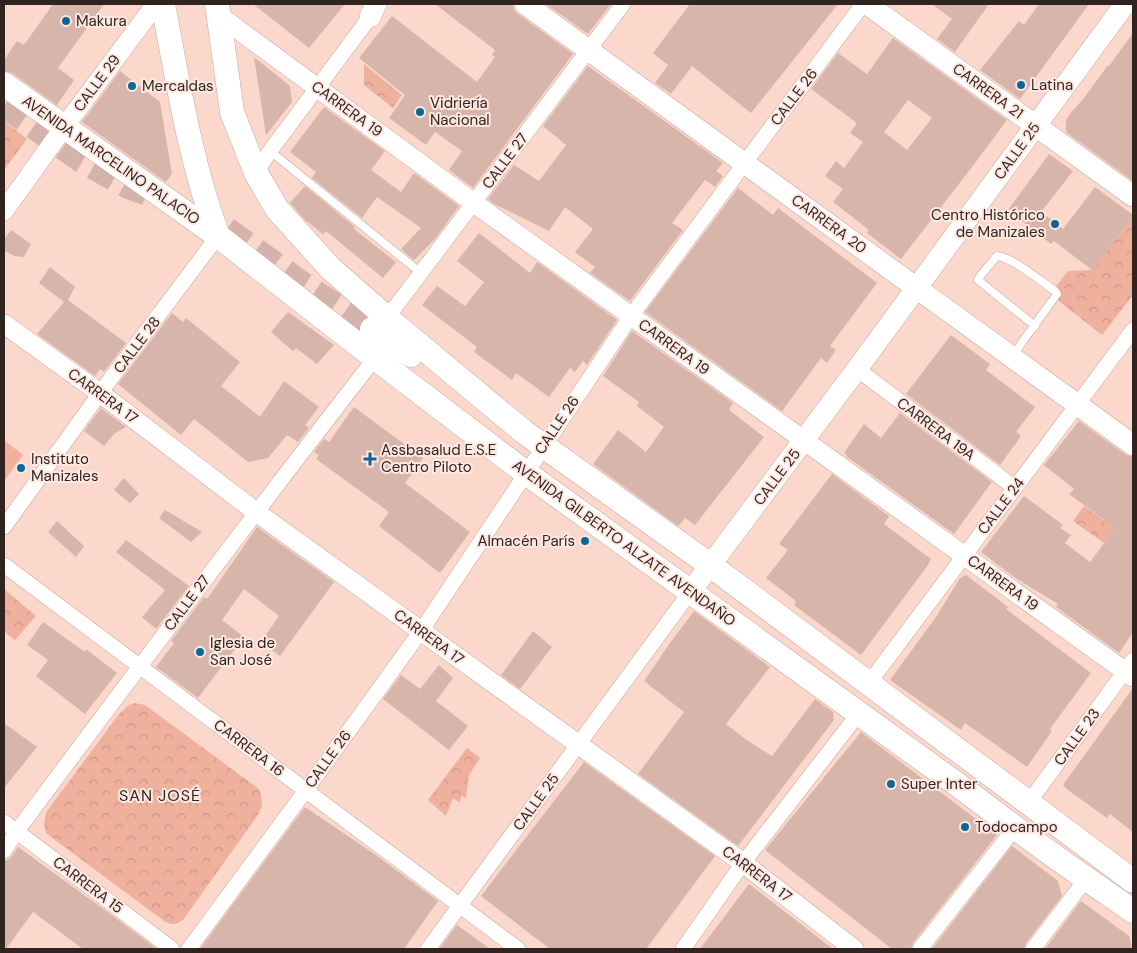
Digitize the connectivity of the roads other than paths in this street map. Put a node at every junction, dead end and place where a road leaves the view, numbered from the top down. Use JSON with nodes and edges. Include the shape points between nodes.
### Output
{"nodes":[{"id":1,"x":156,"y":4,"type":"edge"},
{"id":2,"x":163,"y":4,"type":"edge"},
{"id":3,"x":525,"y":4,"type":"edge"},
{"id":4,"x":624,"y":4,"type":"edge"},
{"id":5,"x":863,"y":4,"type":"edge"},
{"id":6,"x":867,"y":4,"type":"edge"},
{"id":7,"x":1125,"y":4,"type":"edge"},
{"id":8,"x":376,"y":8,"type":"edge"},
{"id":9,"x":217,"y":9,"type":"edge"},
{"id":10,"x":589,"y":50,"type":"junction"},
{"id":11,"x":4,"y":84,"type":"edge"},
{"id":12,"x":318,"y":88,"type":"junction"},
{"id":13,"x":1036,"y":126,"type":"junction"},
{"id":14,"x":64,"y":127,"type":"junction"},
{"id":15,"x":270,"y":151,"type":"junction"},
{"id":16,"x":744,"y":163,"type":"junction"},
{"id":17,"x":256,"y":173,"type":"junction"},
{"id":18,"x":1133,"y":196,"type":"edge"},
{"id":19,"x":474,"y":203,"type":"junction"},
{"id":20,"x":4,"y":211,"type":"edge"},
{"id":21,"x":218,"y":236,"type":"junction"},
{"id":22,"x":421,"y":274,"type":"junction"},
{"id":23,"x":916,"y":288,"type":"junction"},
{"id":24,"x":631,"y":316,"type":"junction"},
{"id":25,"x":4,"y":324,"type":"edge"},
{"id":26,"x":380,"y":324,"type":"junction"},
{"id":27,"x":1035,"y":326,"type":"junction"},
{"id":28,"x":1133,"y":330,"type":"edge"},
{"id":29,"x":1011,"y":357,"type":"junction"},
{"id":30,"x":375,"y":358,"type":"junction"},
{"id":31,"x":857,"y":369,"type":"junction"},
{"id":32,"x":100,"y":393,"type":"junction"},
{"id":33,"x":1077,"y":405,"type":"junction"},
{"id":34,"x":804,"y":440,"type":"junction"},
{"id":35,"x":544,"y":445,"type":"junction"},
{"id":36,"x":1133,"y":445,"type":"edge"},
{"id":37,"x":526,"y":473,"type":"junction"},
{"id":38,"x":1015,"y":488,"type":"junction"},
{"id":39,"x":256,"y":512,"type":"junction"},
{"id":40,"x":4,"y":527,"type":"edge"},
{"id":41,"x":964,"y":555,"type":"junction"},
{"id":42,"x":710,"y":564,"type":"junction"},
{"id":43,"x":4,"y":565,"type":"edge"},
{"id":44,"x":691,"y":591,"type":"junction"},
{"id":45,"x":421,"y":631,"type":"junction"},
{"id":46,"x":139,"y":666,"type":"junction"},
{"id":47,"x":1131,"y":669,"type":"edge"},
{"id":48,"x":869,"y":683,"type":"junction"},
{"id":49,"x":859,"y":713,"type":"junction"},
{"id":50,"x":578,"y":744,"type":"junction"},
{"id":51,"x":306,"y":790,"type":"junction"},
{"id":52,"x":1028,"y":802,"type":"junction"},
{"id":53,"x":4,"y":822,"type":"edge"},
{"id":54,"x":1014,"y":828,"type":"junction"},
{"id":55,"x":17,"y":831,"type":"junction"},
{"id":56,"x":4,"y":851,"type":"edge"},
{"id":57,"x":743,"y":863,"type":"junction"},
{"id":58,"x":1086,"y":879,"type":"junction"},
{"id":59,"x":1133,"y":880,"type":"edge"},
{"id":60,"x":460,"y":906,"type":"junction"},
{"id":61,"x":1133,"y":911,"type":"edge"},
{"id":62,"x":172,"y":949,"type":"edge"},
{"id":63,"x":188,"y":949,"type":"edge"},
{"id":64,"x":428,"y":949,"type":"edge"},
{"id":65,"x":518,"y":949,"type":"edge"},
{"id":66,"x":683,"y":949,"type":"edge"},
{"id":67,"x":854,"y":949,"type":"edge"},
{"id":68,"x":920,"y":949,"type":"edge"},
{"id":69,"x":1033,"y":949,"type":"edge"}],
"edges":[{"from":1,"to":14,"type":"street","name":"CALLE 29"},
{"from":2,"to":21,"type":"main road","via":[[190,143]]},
{"from":3,"to":10,"type":"main road","name":"CARRERA 20"},
{"from":4,"to":10,"type":"street","name":"CALLE 27"},
{"from":5,"to":16,"type":"street","name":"CALLE 26"},
{"from":6,"to":13,"type":"main road","name":"CARRERA 21"},
{"from":7,"to":13,"type":"main road","name":"CALLE 25"},
{"from":8,"to":12,"type":"street"},
{"from":9,"to":12,"type":"street","name":"CARRERA 19"},
{"from":9,"to":17,"type":"main road","via":[[232,112]]},
{"from":10,"to":16,"type":"main road","name":"CARRERA 20"},
{"from":10,"to":19,"type":"street","name":"CALLE 27"},
{"from":11,"to":14,"type":"main road","name":"AVENIDA MARCELINO PALACIO"},
{"from":12,"to":15,"type":"street"},
{"from":12,"to":19,"type":"street","name":"CARRERA 19"},
{"from":13,"to":18,"type":"main road","name":"CARRERA 21"},
{"from":13,"to":23,"type":"main road","name":"CALLE 25"},
{"from":14,"to":20,"type":"street","name":"CALLE 29"},
{"from":14,"to":21,"type":"main road","name":"AVENIDA MARCELINO PALACIO"},
{"from":15,"to":17,"type":"street"},
{"from":15,"to":22,"type":"lane"},
{"from":16,"to":23,"type":"main road","name":"CARRERA 20"},
{"from":16,"to":24,"type":"street","name":"CALLE 26"},
{"from":17,"to":26,"type":"main road","via":[[277,208]]},
{"from":19,"to":22,"type":"street","name":"CALLE 27"},
{"from":19,"to":24,"type":"street","name":"CARRERA 19"},
{"from":21,"to":30,"type":"main road","name":"AVENIDA GILBERTO ALZATE AVENDAÑO"},
{"from":21,"to":32,"type":"street","name":"CALLE 28"},
{"from":22,"to":26,"type":"street","name":"CALLE 27"},
{"from":23,"to":29,"type":"main road","name":"CARRERA 20"},
{"from":23,"to":31,"type":"main road","name":"CALLE 25"},
{"from":24,"to":34,"type":"street","name":"CARRERA 19"},
{"from":24,"to":35,"type":"street","name":"CALLE 26"},
{"from":25,"to":32,"type":"street","name":"CARRERA 17"},
{"from":26,"to":35,"type":"main road"},
{"from":27,"to":27,"type":"lane","via":[[1057,292],[1012,261],[997,256],[978,280]]},
{"from":27,"to":29,"type":"lane"},
{"from":28,"to":33,"type":"street","name":"CALLE 24"},
{"from":29,"to":33,"type":"main road","name":"CARRERA 20"},
{"from":30,"to":37,"type":"main road","name":"AVENIDA GILBERTO ALZATE AVENDAÑO"},
{"from":30,"to":39,"type":"street","name":"CALLE 27"},
{"from":31,"to":34,"type":"main road","name":"CALLE 25"},
{"from":31,"to":38,"type":"street","name":"CARRERA 19A"},
{"from":32,"to":39,"type":"street","name":"CARRERA 17"},
{"from":32,"to":40,"type":"street","name":"CALLE 28"},
{"from":33,"to":36,"type":"main road","name":"CARRERA 20"},
{"from":33,"to":38,"type":"street","name":"CALLE 24"},
{"from":34,"to":41,"type":"street","name":"CARRERA 19"},
{"from":34,"to":42,"type":"main road","name":"CALLE 25"},
{"from":35,"to":37,"type":"street","name":"CALLE 26"},
{"from":35,"to":42,"type":"main road"},
{"from":37,"to":44,"type":"main road","name":"AVENIDA GILBERTO ALZATE AVENDAÑO"},
{"from":37,"to":45,"type":"street","name":"CALLE 26"},
{"from":38,"to":41,"type":"street","name":"CALLE 24"},
{"from":39,"to":45,"type":"street","name":"CARRERA 17"},
{"from":39,"to":46,"type":"street","name":"CALLE 27"},
{"from":41,"to":47,"type":"street","name":"CARRERA 19"},
{"from":41,"to":48,"type":"street","name":"CALLE 24"},
{"from":42,"to":44,"type":"main road","name":"CALLE 25"},
{"from":42,"to":48,"type":"main road"},
{"from":43,"to":46,"type":"street","name":"CARRERA 16"},
{"from":44,"to":49,"type":"main road","name":"AVENIDA GILBERTO ALZATE AVENDAÑO"},
{"from":44,"to":50,"type":"street","name":"CALLE 25"},
{"from":45,"to":50,"type":"street","name":"CARRERA 17"},
{"from":45,"to":51,"type":"street","name":"CALLE 26"},
{"from":46,"to":51,"type":"street","name":"CARRERA 16"},
{"from":46,"to":55,"type":"street","name":"CALLE 27"},
{"from":47,"to":52,"type":"street","name":"CALLE 23"},
{"from":48,"to":52,"type":"main road"},
{"from":49,"to":54,"type":"main road","name":"AVENIDA GILBERTO ALZATE AVENDAÑO"},
{"from":49,"to":57,"type":"street"},
{"from":50,"to":57,"type":"street","name":"CARRERA 17"},
{"from":50,"to":60,"type":"street","name":"CALLE 25"},
{"from":51,"to":60,"type":"street","name":"CARRERA 16"},
{"from":51,"to":63,"type":"street","name":"CALLE 26"},
{"from":52,"to":59,"type":"main road"},
{"from":53,"to":55,"type":"street","name":"CARRERA 15"},
{"from":54,"to":58,"type":"main road","name":"AVENIDA GILBERTO ALZATE AVENDAÑO"},
{"from":54,"to":68,"type":"street"},
{"from":55,"to":56,"type":"street","name":"CALLE 27"},
{"from":55,"to":62,"type":"street","name":"CARRERA 15"},
{"from":57,"to":66,"type":"street"},
{"from":57,"to":67,"type":"street","name":"CARRERA 17"},
{"from":58,"to":61,"type":"main road","name":"AVENIDA GILBERTO ALZATE AVENDAÑO"},
{"from":58,"to":69,"type":"street"},
{"from":60,"to":64,"type":"street","name":"CALLE 25"},
{"from":60,"to":65,"type":"street","name":"CARRERA 16"}]}
